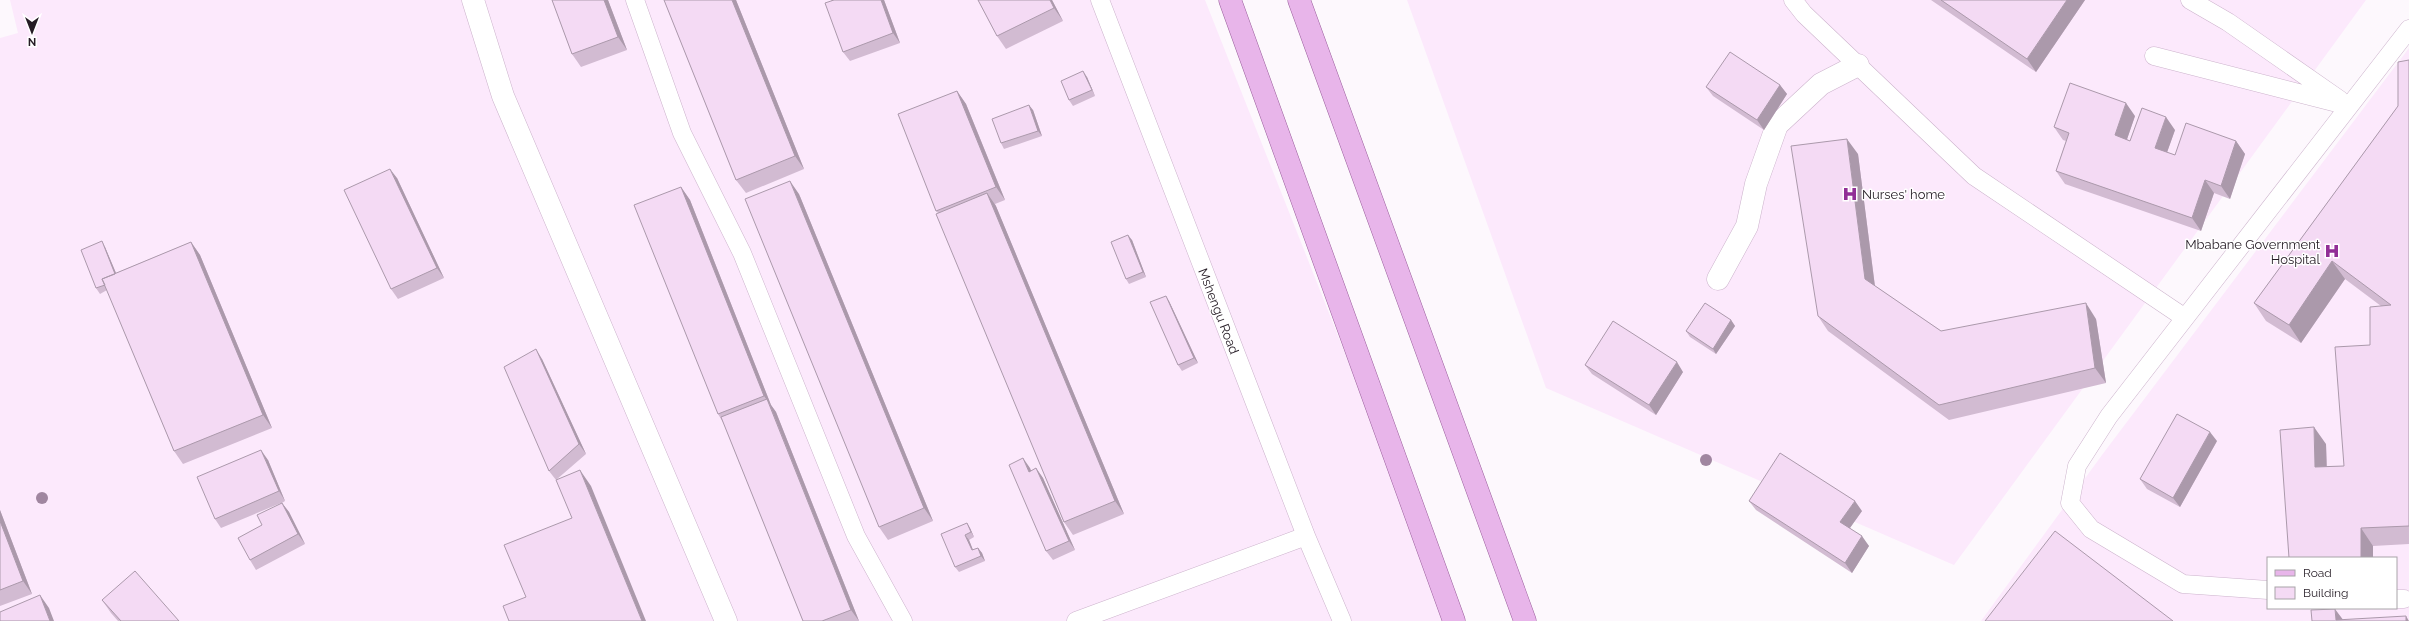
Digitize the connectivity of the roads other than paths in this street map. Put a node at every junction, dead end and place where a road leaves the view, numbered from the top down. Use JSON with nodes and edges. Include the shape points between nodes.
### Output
{"nodes":[{"id":1,"x":473,"y":0,"type":"edge"},
{"id":2,"x":635,"y":0,"type":"edge"},
{"id":3,"x":1100,"y":0,"type":"edge"},
{"id":4,"x":1230,"y":0,"type":"edge"},
{"id":5,"x":1299,"y":0,"type":"edge"},
{"id":6,"x":1793,"y":0,"type":"edge"},
{"id":7,"x":2190,"y":0,"type":"edge"},
{"id":8,"x":2409,"y":29,"type":"edge"},
{"id":9,"x":2154,"y":56,"type":"dead end"},
{"id":10,"x":1858,"y":65,"type":"junction"},
{"id":11,"x":2349,"y":106,"type":"junction"},
{"id":12,"x":1718,"y":279,"type":"dead end"},
{"id":13,"x":2185,"y":318,"type":"junction"},
{"id":14,"x":1306,"y":536,"type":"junction"},
{"id":15,"x":2267,"y":590,"type":"edge"},
{"id":16,"x":726,"y":621,"type":"edge"},
{"id":17,"x":904,"y":621,"type":"edge"},
{"id":18,"x":1076,"y":621,"type":"edge"},
{"id":19,"x":1342,"y":621,"type":"edge"},
{"id":20,"x":1454,"y":621,"type":"edge"},
{"id":21,"x":1525,"y":621,"type":"edge"}],
"edges":[{"from":1,"to":16,"type":"street","via":[[503,96]]},
{"from":2,"to":17,"type":"lane","via":[[682,133],[742,253],[856,536]]},
{"from":3,"to":14,"type":"lane","name":"Mshengu Road"},
{"from":4,"to":20,"type":"main road"},
{"from":5,"to":21,"type":"main road"},
{"from":6,"to":10,"type":"lane","via":[[1804,14]]},
{"from":7,"to":11,"type":"lane","via":[[2228,22]]},
{"from":8,"to":11,"type":"lane"},
{"from":9,"to":11,"type":"lane"},
{"from":10,"to":12,"type":"street","via":[[1821,84],[1777,125],[1756,184],[1747,226]]},
{"from":10,"to":13,"type":"lane","via":[[1974,176]]},
{"from":11,"to":13,"type":"lane"},
{"from":13,"to":15,"type":"lane","via":[[2109,416],[2076,466],[2070,503],[2091,530],[2183,584]]},
{"from":14,"to":18,"type":"lane"},
{"from":14,"to":19,"type":"lane","name":"Mshengu Road"}]}
